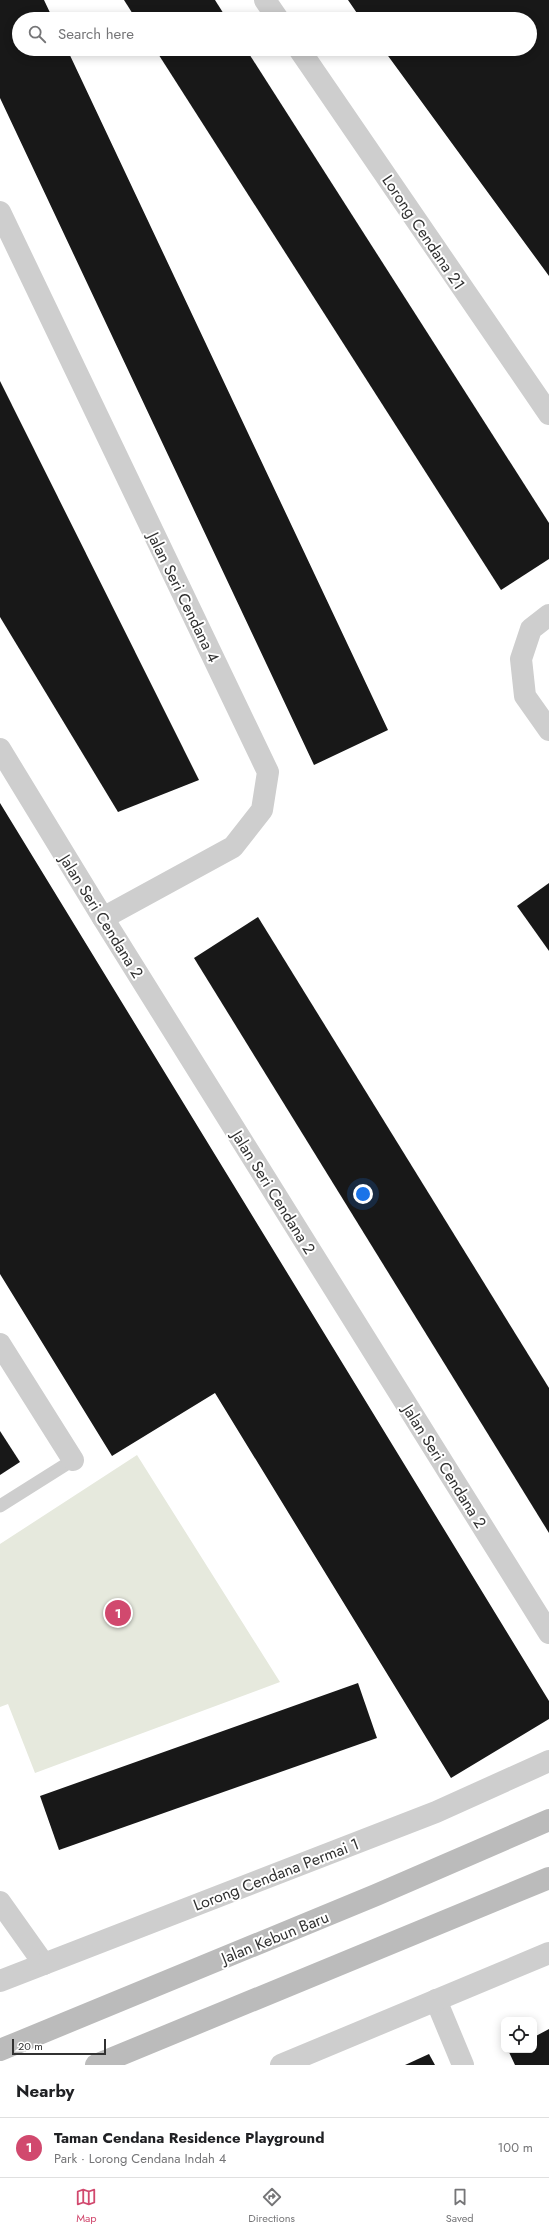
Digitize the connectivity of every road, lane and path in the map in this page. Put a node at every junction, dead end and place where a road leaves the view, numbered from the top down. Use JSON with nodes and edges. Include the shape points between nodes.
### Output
{"nodes":[{"id":1,"x":265,"y":0,"type":"edge"},
{"id":2,"x":273,"y":12,"type":"edge"},
{"id":3,"x":304,"y":56,"type":"edge"},
{"id":4,"x":0,"y":212,"type":"edge"},
{"id":5,"x":549,"y":414,"type":"edge"},
{"id":6,"x":549,"y":616,"type":"edge"},
{"id":7,"x":549,"y":730,"type":"edge"},
{"id":8,"x":0,"y":749,"type":"edge"},
{"id":9,"x":103,"y":918,"type":"junction"},
{"id":10,"x":0,"y":1344,"type":"edge"},
{"id":11,"x":73,"y":1460,"type":"joint"},
{"id":12,"x":0,"y":1506,"type":"edge"},
{"id":13,"x":549,"y":1633,"type":"edge"},
{"id":14,"x":549,"y":1760,"type":"edge"},
{"id":15,"x":549,"y":1820,"type":"edge"},
{"id":16,"x":549,"y":1878,"type":"edge"},
{"id":17,"x":0,"y":1902,"type":"edge"},
{"id":18,"x":549,"y":1953,"type":"edge"},
{"id":19,"x":44,"y":1964,"type":"junction"},
{"id":20,"x":0,"y":1981,"type":"edge"},
{"id":21,"x":436,"y":2000,"type":"junction"},
{"id":22,"x":0,"y":2050,"type":"edge"},
{"id":23,"x":96,"y":2065,"type":"edge"},
{"id":24,"x":281,"y":2065,"type":"edge"},
{"id":25,"x":463,"y":2065,"type":"edge"}],
"edges":[{"from":1,"to":2,"type":"street"},
{"from":3,"to":5,"type":"street","name":"Lorong Cendana 21"},
{"from":4,"to":9,"type":"street","name":"Jalan Seri Cendana 4","via":[[268,772],[262,810],[233,848]]},
{"from":6,"to":7,"type":"street","via":[[531,629],[521,659],[525,696]]},
{"from":8,"to":9,"type":"street","name":"Jalan Seri Cendana 2"},
{"from":9,"to":13,"type":"street","name":"Jalan Seri Cendana 2"},
{"from":10,"to":11,"type":"street"},
{"from":11,"to":12,"type":"lane"},
{"from":14,"to":19,"type":"street","name":"Lorong Cendana Permai 1","via":[[436,1812]]},
{"from":15,"to":22,"type":"street","name":"Jalan Kebun Baru","via":[[376,1896]]},
{"from":16,"to":23,"type":"street"},
{"from":17,"to":19,"type":"street"},
{"from":18,"to":21,"type":"street"},
{"from":19,"to":20,"type":"street","name":"Lorong Cendana Permai 1"},
{"from":21,"to":24,"type":"street"},
{"from":21,"to":25,"type":"street"}]}
